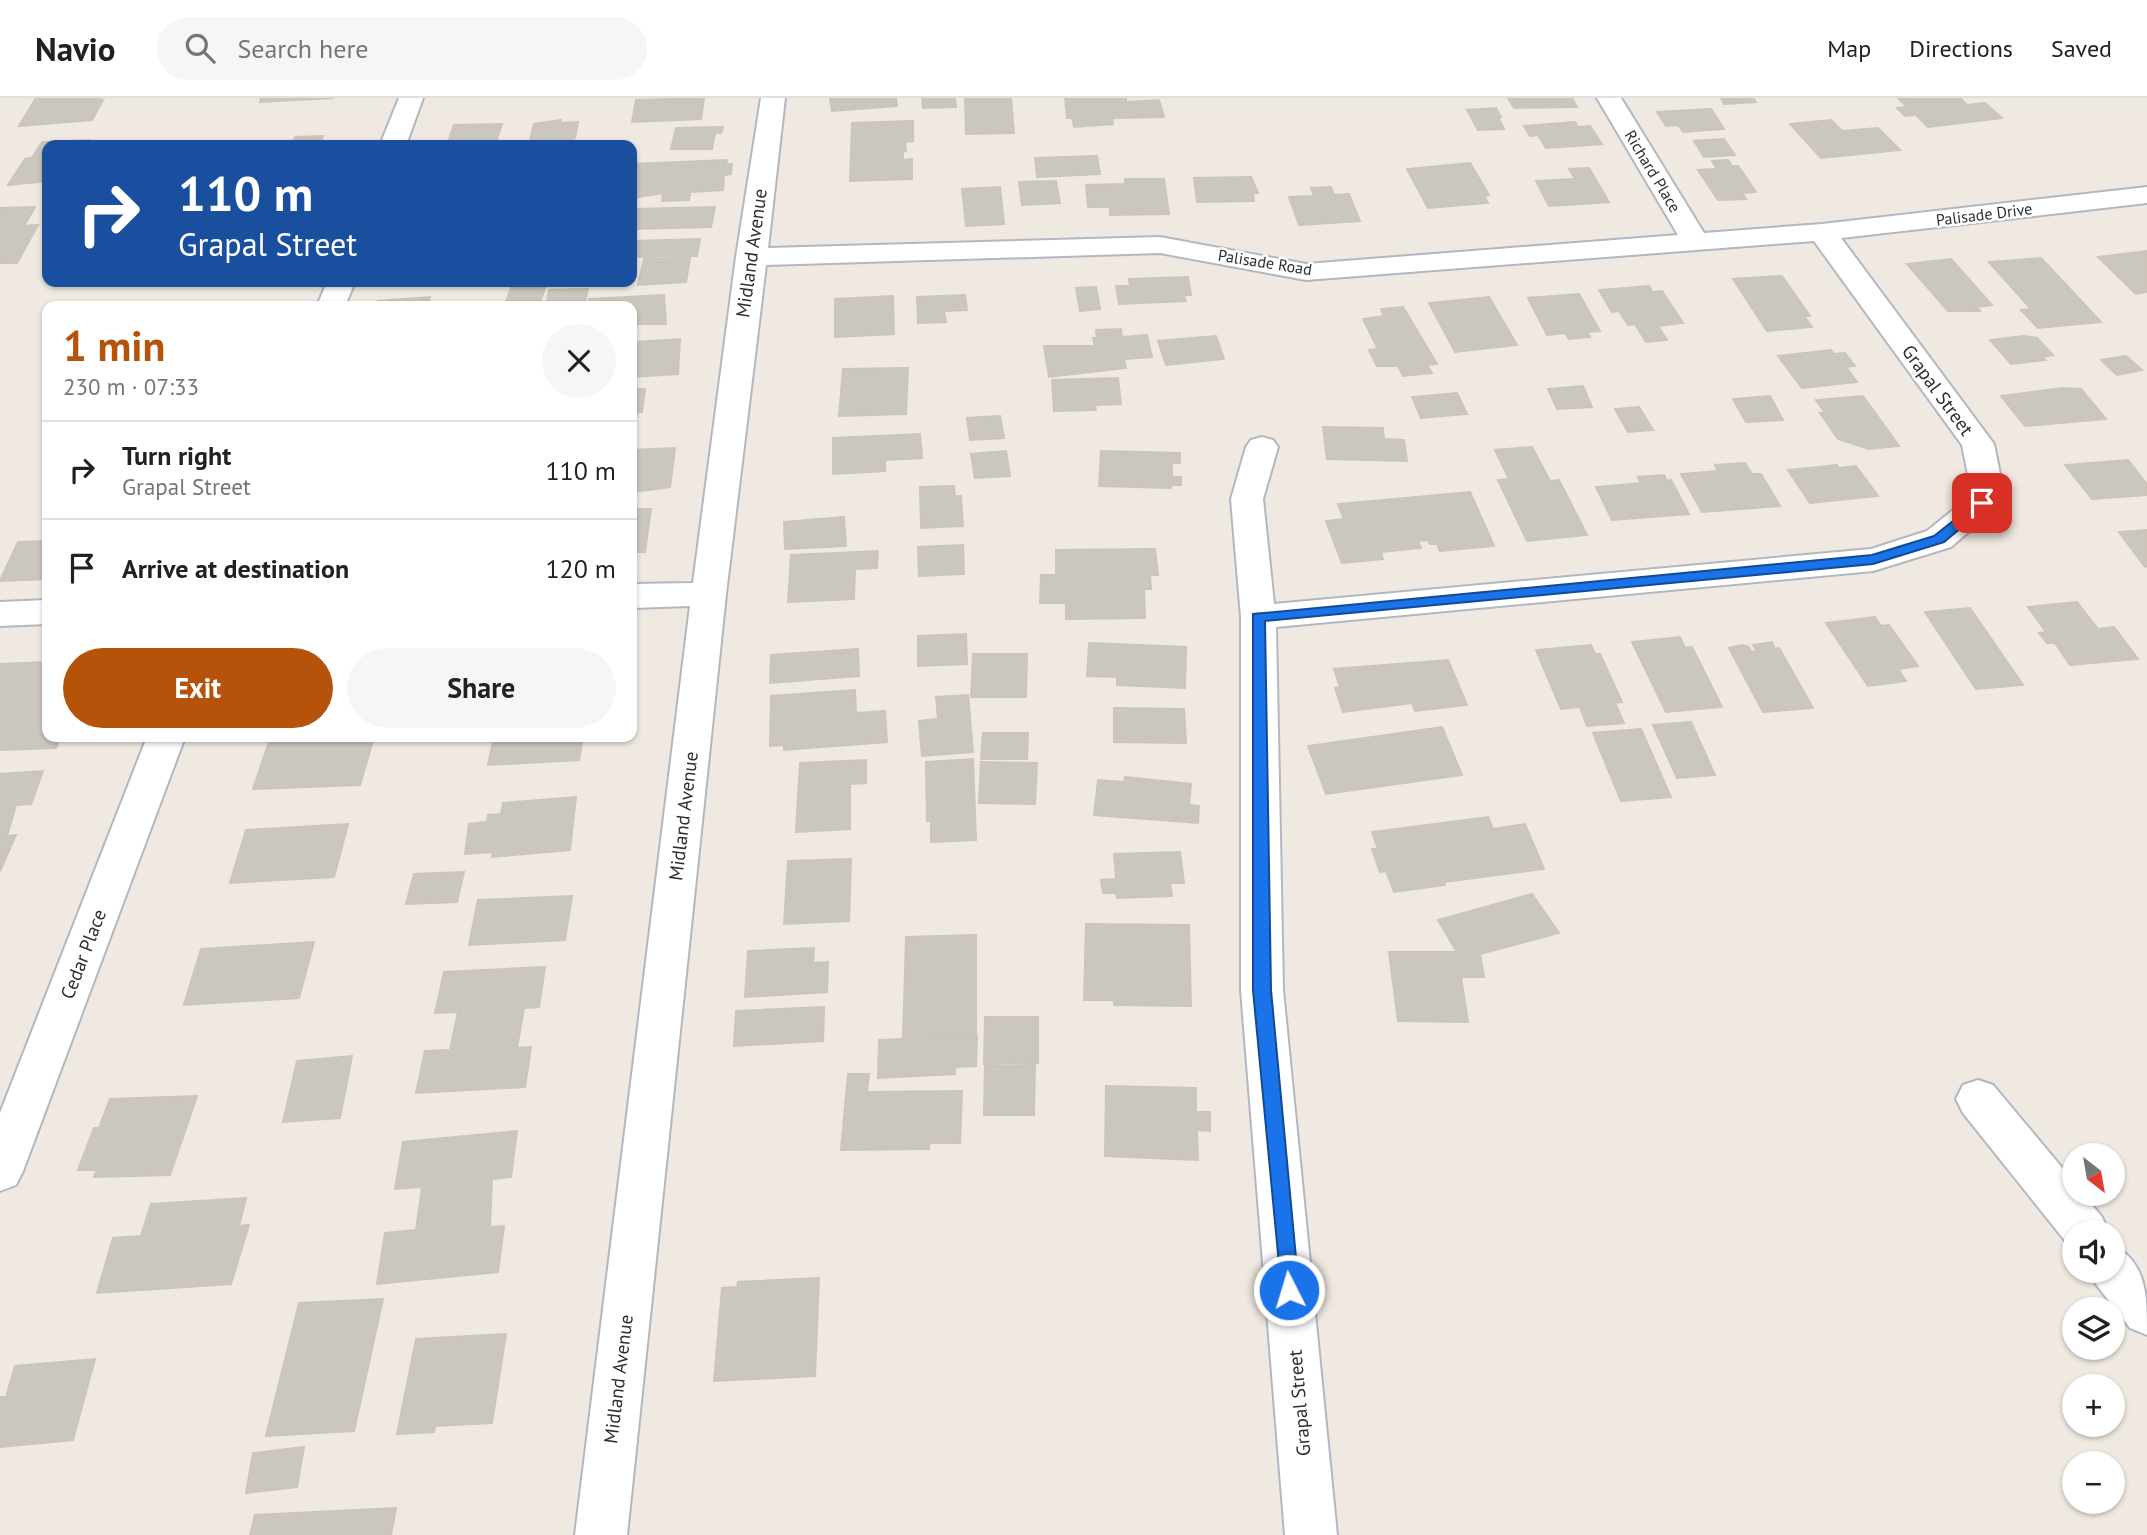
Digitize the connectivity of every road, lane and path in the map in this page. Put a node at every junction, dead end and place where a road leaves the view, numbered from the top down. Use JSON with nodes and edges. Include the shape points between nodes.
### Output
{"nodes":[{"id":1,"x":411,"y":98,"type":"edge"},
{"id":2,"x":773,"y":98,"type":"edge"},
{"id":3,"x":1609,"y":98,"type":"edge"},
{"id":4,"x":395,"y":140,"type":"edge"},
{"id":5,"x":2147,"y":195,"type":"edge"},
{"id":6,"x":1822,"y":232,"type":"junction"},
{"id":7,"x":1697,"y":244,"type":"junction"},
{"id":8,"x":750,"y":257,"type":"junction"},
{"id":9,"x":1262,"y":447,"type":"dead end"},
{"id":10,"x":709,"y":594,"type":"junction"},
{"id":11,"x":637,"y":596,"type":"edge"},
{"id":12,"x":42,"y":612,"type":"edge"},
{"id":13,"x":0,"y":614,"type":"edge"},
{"id":14,"x":1258,"y":617,"type":"junction"},
{"id":15,"x":164,"y":742,"type":"edge"},
{"id":16,"x":1978,"y":1099,"type":"dead end"},
{"id":17,"x":0,"y":1171,"type":"edge"},
{"id":18,"x":2075,"y":1220,"type":"edge"},
{"id":19,"x":2124,"y":1283,"type":"edge"},
{"id":20,"x":2147,"y":1312,"type":"edge"},
{"id":21,"x":601,"y":1535,"type":"edge"},
{"id":22,"x":1311,"y":1535,"type":"edge"}],
"edges":[{"from":1,"to":4,"type":"street"},
{"from":2,"to":8,"type":"street","name":"Midland Avenue"},
{"from":3,"to":7,"type":"street","name":"Richard Place"},
{"from":5,"to":6,"type":"street","name":"Palisade Drive"},
{"from":6,"to":7,"type":"street","name":"Palisade Road"},
{"from":6,"to":14,"type":"street","name":"Grapal Street","via":[[1978,444],[1987,489],[1982,503],[1939,539],[1873,560]]},
{"from":7,"to":8,"type":"street","name":"Palisade Road","via":[[1306,272],[1160,245]]},
{"from":8,"to":10,"type":"street","name":"Midland Avenue"},
{"from":9,"to":14,"type":"street","via":[[1247,499]]},
{"from":10,"to":11,"type":"street"},
{"from":10,"to":21,"type":"street","name":"Midland Avenue"},
{"from":12,"to":13,"type":"street"},
{"from":14,"to":22,"type":"street","name":"Grapal Street","via":[[1262,990]]},
{"from":15,"to":17,"type":"street","name":"Cedar Place"},
{"from":16,"to":18,"type":"street"},
{"from":19,"to":20,"type":"street"}]}
